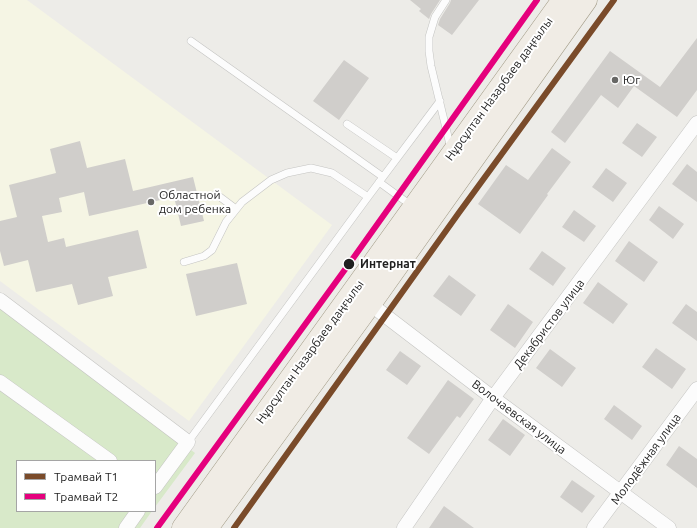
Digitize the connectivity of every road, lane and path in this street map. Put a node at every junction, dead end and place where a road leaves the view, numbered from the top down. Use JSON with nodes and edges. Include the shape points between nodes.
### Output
{"nodes":[{"id":1,"x":446,"y":0,"type":"edge"},
{"id":2,"x":563,"y":0,"type":"edge"},
{"id":3,"x":586,"y":0,"type":"edge"},
{"id":4,"x":191,"y":41,"type":"dead end"},
{"id":5,"x":440,"y":101,"type":"junction"},
{"id":6,"x":697,"y":123,"type":"edge"},
{"id":7,"x":346,"y":124,"type":"dead end"},
{"id":8,"x":452,"y":154,"type":"junction"},
{"id":9,"x":397,"y":158,"type":"junction"},
{"id":10,"x":381,"y":180,"type":"junction"},
{"id":11,"x":216,"y":194,"type":"dead end"},
{"id":12,"x":368,"y":197,"type":"junction"},
{"id":13,"x":414,"y":207,"type":"junction"},
{"id":14,"x":236,"y":209,"type":"junction"},
{"id":15,"x":184,"y":262,"type":"dead end"},
{"id":16,"x":0,"y":300,"type":"edge"},
{"id":17,"x":370,"y":304,"type":"junction"},
{"id":18,"x":0,"y":382,"type":"edge"},
{"id":19,"x":697,"y":389,"type":"edge"},
{"id":20,"x":493,"y":398,"type":"junction"},
{"id":21,"x":188,"y":442,"type":"junction"},
{"id":22,"x":109,"y":460,"type":"edge"},
{"id":23,"x":156,"y":486,"type":"edge"},
{"id":24,"x":621,"y":492,"type":"junction"},
{"id":25,"x":137,"y":512,"type":"edge"},
{"id":26,"x":126,"y":528,"type":"edge"},
{"id":27,"x":183,"y":528,"type":"edge"},
{"id":28,"x":207,"y":528,"type":"edge"},
{"id":29,"x":404,"y":528,"type":"edge"},
{"id":30,"x":594,"y":528,"type":"edge"},
{"id":31,"x":669,"y":528,"type":"edge"}],
"edges":[{"from":1,"to":5,"type":"lane","via":[[434,17],[429,36],[431,66]]},
{"from":2,"to":8,"type":"main road","name":"Нұрсұлтан Назарбаев даңғылы"},
{"from":3,"to":17,"type":"main road","name":"Нұрсұлтан Назарбаев даңғылы"},
{"from":4,"to":10,"type":"lane"},
{"from":5,"to":8,"type":"lane"},
{"from":5,"to":9,"type":"lane"},
{"from":6,"to":20,"type":"street","name":"Декабристов улица"},
{"from":7,"to":9,"type":"lane"},
{"from":8,"to":13,"type":"main road","name":"Нұрсұлтан Назарбаев даңғылы"},
{"from":9,"to":10,"type":"lane"},
{"from":10,"to":12,"type":"lane"},
{"from":10,"to":13,"type":"lane"},
{"from":11,"to":14,"type":"lane"},
{"from":12,"to":14,"type":"lane","via":[[332,173],[311,168],[287,173],[271,180]]},
{"from":12,"to":21,"type":"lane"},
{"from":13,"to":27,"type":"main road","name":"Нұрсұлтан Назарбаев даңғылы"},
{"from":14,"to":15,"type":"lane","via":[[226,222],[212,250],[204,256]]},
{"from":16,"to":21,"type":"street"},
{"from":17,"to":20,"type":"street","name":"Волочаевская улица"},
{"from":17,"to":28,"type":"main road","name":"Нұрсұлтан Назарбаев даңғылы"},
{"from":18,"to":22,"type":"street"},
{"from":19,"to":24,"type":"street","name":"Молодёжная улица"},
{"from":20,"to":24,"type":"street","name":"Волочаевская улица"},
{"from":20,"to":29,"type":"street","name":"Декабристов улица"},
{"from":21,"to":23,"type":"street"},
{"from":24,"to":30,"type":"street","name":"Молодёжная улица"},
{"from":24,"to":31,"type":"street","name":"Волочаевская улица"},
{"from":25,"to":26,"type":"street"}]}
